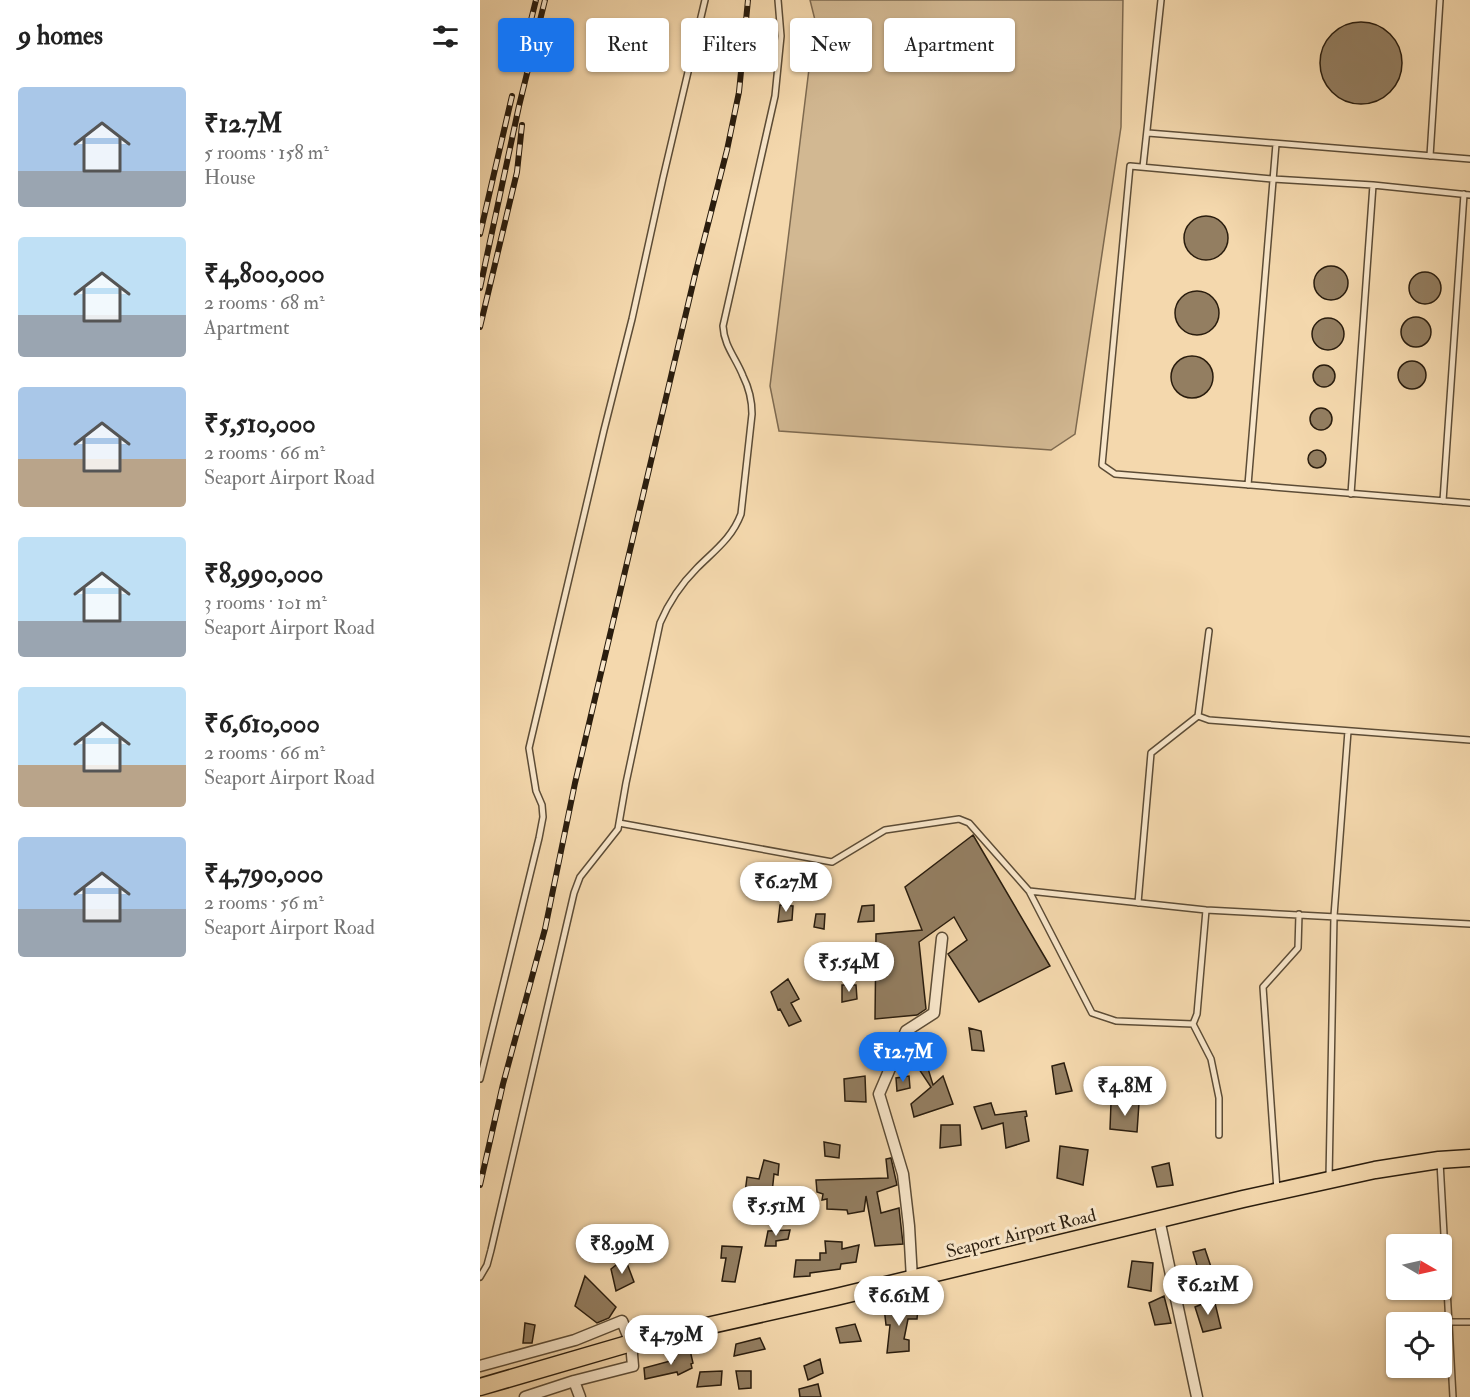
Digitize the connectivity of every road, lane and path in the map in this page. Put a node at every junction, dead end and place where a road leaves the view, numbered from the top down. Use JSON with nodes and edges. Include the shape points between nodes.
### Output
{"nodes":[{"id":1,"x":705,"y":0,"type":"edge"},
{"id":2,"x":778,"y":0,"type":"edge"},
{"id":3,"x":1161,"y":0,"type":"edge"},
{"id":4,"x":1440,"y":0,"type":"edge"},
{"id":5,"x":1148,"y":133,"type":"junction"},
{"id":6,"x":1276,"y":144,"type":"junction"},
{"id":7,"x":1430,"y":156,"type":"junction"},
{"id":8,"x":1470,"y":159,"type":"edge"},
{"id":9,"x":1143,"y":167,"type":"junction"},
{"id":10,"x":1273,"y":179,"type":"junction"},
{"id":11,"x":1373,"y":185,"type":"junction"},
{"id":12,"x":1467,"y":195,"type":"edge"},
{"id":13,"x":1248,"y":484,"type":"junction"},
{"id":14,"x":1351,"y":494,"type":"junction"},
{"id":15,"x":1443,"y":501,"type":"junction"},
{"id":16,"x":1470,"y":503,"type":"edge"},
{"id":17,"x":1209,"y":631,"type":"dead end"},
{"id":18,"x":1198,"y":716,"type":"junction"},
{"id":19,"x":1348,"y":731,"type":"junction"},
{"id":20,"x":1470,"y":740,"type":"edge"},
{"id":21,"x":619,"y":823,"type":"junction"},
{"id":22,"x":1029,"y":891,"type":"junction"},
{"id":23,"x":1138,"y":903,"type":"junction"},
{"id":24,"x":1206,"y":910,"type":"junction"},
{"id":25,"x":1299,"y":914,"type":"junction"},
{"id":26,"x":1334,"y":916,"type":"junction"},
{"id":27,"x":1470,"y":924,"type":"edge"},
{"id":28,"x":942,"y":938,"type":"dead end"},
{"id":29,"x":1193,"y":1024,"type":"junction"},
{"id":30,"x":480,"y":1080,"type":"edge"},
{"id":31,"x":1219,"y":1135,"type":"dead end"},
{"id":32,"x":1470,"y":1158,"type":"edge"},
{"id":33,"x":1439,"y":1160,"type":"junction"},
{"id":34,"x":1329,"y":1180,"type":"junction"},
{"id":35,"x":1277,"y":1191,"type":"junction"},
{"id":36,"x":1159,"y":1219,"type":"junction"},
{"id":37,"x":480,"y":1277,"type":"edge"},
{"id":38,"x":912,"y":1279,"type":"junction"},
{"id":39,"x":1447,"y":1312,"type":"edge"},
{"id":40,"x":1452,"y":1322,"type":"edge"},
{"id":41,"x":1470,"y":1322,"type":"edge"},
{"id":42,"x":631,"y":1343,"type":"junction"},
{"id":43,"x":480,"y":1366,"type":"edge"},
{"id":44,"x":1452,"y":1378,"type":"edge"},
{"id":45,"x":574,"y":1381,"type":"junction"},
{"id":46,"x":480,"y":1387,"type":"edge"},
{"id":47,"x":525,"y":1397,"type":"edge"},
{"id":48,"x":580,"y":1397,"type":"edge"},
{"id":49,"x":1197,"y":1397,"type":"edge"},
{"id":50,"x":1453,"y":1397,"type":"edge"}],
"edges":[{"from":1,"to":30,"type":"lane","via":[[530,748],[543,817]]},
{"from":2,"to":21,"type":"lane","via":[[781,36],[775,96],[723,326],[727,345],[752,399],[741,514],[724,544],[681,587],[660,623]]},
{"from":3,"to":5,"type":"lane"},
{"from":4,"to":7,"type":"lane"},
{"from":5,"to":6,"type":"lane"},
{"from":5,"to":9,"type":"lane"},
{"from":6,"to":7,"type":"lane"},
{"from":6,"to":10,"type":"lane"},
{"from":7,"to":8,"type":"lane"},
{"from":9,"to":10,"type":"lane"},
{"from":9,"to":13,"type":"lane","via":[[1130,166],[1102,465],[1115,474]]},
{"from":10,"to":11,"type":"lane"},
{"from":10,"to":13,"type":"lane"},
{"from":11,"to":12,"type":"lane"},
{"from":11,"to":14,"type":"lane"},
{"from":12,"to":15,"type":"lane"},
{"from":13,"to":14,"type":"lane"},
{"from":14,"to":15,"type":"lane"},
{"from":15,"to":16,"type":"lane"},
{"from":17,"to":18,"type":"lane"},
{"from":18,"to":19,"type":"lane"},
{"from":18,"to":23,"type":"lane","via":[[1151,753]]},
{"from":19,"to":20,"type":"lane"},
{"from":19,"to":26,"type":"lane"},
{"from":21,"to":22,"type":"lane","via":[[832,862],[885,830],[959,819],[969,823]]},
{"from":21,"to":37,"type":"lane","via":[[580,877],[574,893],[491,1250]]},
{"from":22,"to":23,"type":"lane"},
{"from":22,"to":29,"type":"lane","via":[[1092,1013],[1116,1021]]},
{"from":23,"to":24,"type":"lane"},
{"from":24,"to":25,"type":"lane"},
{"from":24,"to":29,"type":"lane"},
{"from":25,"to":26,"type":"lane"},
{"from":25,"to":35,"type":"lane","via":[[1298,948],[1263,987]]},
{"from":26,"to":27,"type":"lane"},
{"from":26,"to":34,"type":"lane"},
{"from":28,"to":38,"type":"street","via":[[934,1013],[906,1031],[879,1094],[903,1174]]},
{"from":29,"to":31,"type":"lane","via":[[1211,1059],[1219,1098]]},
{"from":32,"to":33,"type":"main road","name":"Seaport Airport Road"},
{"from":33,"to":34,"type":"main road","name":"Seaport Airport Road"},
{"from":33,"to":39,"type":"lane"},
{"from":34,"to":35,"type":"main road","name":"Seaport Airport Road"},
{"from":35,"to":36,"type":"main road","name":"Seaport Airport Road"},
{"from":36,"to":38,"type":"main road","name":"Seaport Airport Road"},
{"from":36,"to":49,"type":"street"},
{"from":38,"to":42,"type":"main road","name":"Seaport Airport Road"},
{"from":40,"to":41,"type":"lane"},
{"from":42,"to":43,"type":"street","via":[[621,1321],[575,1340]]},
{"from":42,"to":45,"type":"street","via":[[633,1366]]},
{"from":42,"to":46,"type":"main road","name":"Seaport Airport Road"},
{"from":44,"to":50,"type":"lane"},
{"from":45,"to":47,"type":"street"},
{"from":45,"to":48,"type":"street"}]}
